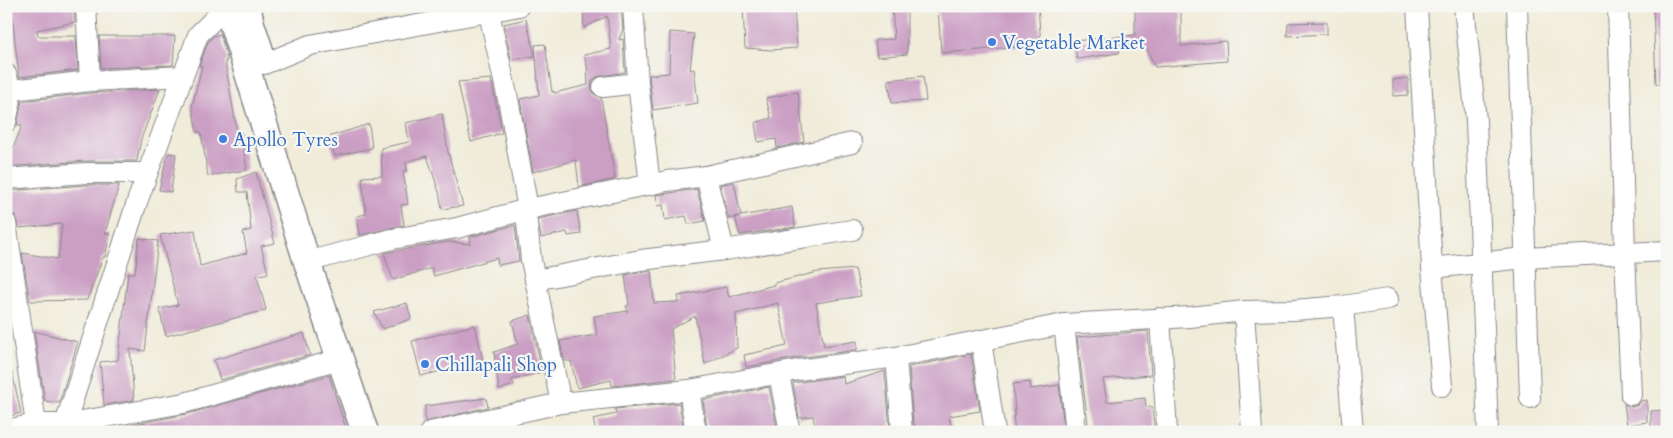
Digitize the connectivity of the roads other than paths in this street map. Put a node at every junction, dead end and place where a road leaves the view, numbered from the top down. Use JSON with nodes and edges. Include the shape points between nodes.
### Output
{"nodes":[{"id":1,"x":86,"y":6,"type":"edge"},
{"id":2,"x":227,"y":6,"type":"edge"},
{"id":3,"x":247,"y":6,"type":"edge"},
{"id":4,"x":519,"y":6,"type":"edge"},
{"id":5,"x":633,"y":6,"type":"edge"},
{"id":6,"x":1417,"y":6,"type":"edge"},
{"id":7,"x":1464,"y":6,"type":"edge"},
{"id":8,"x":1517,"y":6,"type":"edge"},
{"id":9,"x":1618,"y":6,"type":"edge"},
{"id":10,"x":489,"y":13,"type":"junction"},
{"id":11,"x":264,"y":64,"type":"junction"},
{"id":12,"x":183,"y":76,"type":"junction"},
{"id":13,"x":90,"y":81,"type":"junction"},
{"id":14,"x":9,"y":82,"type":"edge"},
{"id":15,"x":638,"y":84,"type":"junction"},
{"id":16,"x":603,"y":87,"type":"dead end"},
{"id":17,"x":6,"y":122,"type":"edge"},
{"id":18,"x":852,"y":143,"type":"dead end"},
{"id":19,"x":147,"y":173,"type":"junction"},
{"id":20,"x":706,"y":176,"type":"junction"},
{"id":21,"x":6,"y":179,"type":"edge"},
{"id":22,"x":650,"y":185,"type":"junction"},
{"id":23,"x":528,"y":209,"type":"junction"},
{"id":24,"x":6,"y":223,"type":"edge"},
{"id":25,"x":852,"y":230,"type":"dead end"},
{"id":26,"x":724,"y":250,"type":"junction"},
{"id":27,"x":1667,"y":251,"type":"edge"},
{"id":28,"x":1625,"y":254,"type":"junction"},
{"id":29,"x":1524,"y":258,"type":"junction"},
{"id":30,"x":315,"y":259,"type":"junction"},
{"id":31,"x":1480,"y":262,"type":"junction"},
{"id":32,"x":1432,"y":268,"type":"junction"},
{"id":33,"x":535,"y":280,"type":"junction"},
{"id":34,"x":1388,"y":299,"type":"dead end"},
{"id":35,"x":1343,"y":306,"type":"junction"},
{"id":36,"x":1244,"y":311,"type":"junction"},
{"id":37,"x":1160,"y":318,"type":"junction"},
{"id":38,"x":1064,"y":324,"type":"junction"},
{"id":39,"x":981,"y":340,"type":"junction"},
{"id":40,"x":896,"y":357,"type":"junction"},
{"id":41,"x":340,"y":359,"type":"junction"},
{"id":42,"x":780,"y":374,"type":"junction"},
{"id":43,"x":1442,"y":386,"type":"dead end"},
{"id":44,"x":689,"y":390,"type":"junction"},
{"id":45,"x":1631,"y":395,"type":"dead end"},
{"id":46,"x":1530,"y":398,"type":"dead end"},
{"id":47,"x":561,"y":403,"type":"junction"},
{"id":48,"x":36,"y":424,"type":"junction"},
{"id":49,"x":498,"y":424,"type":"edge"},
{"id":50,"x":64,"y":428,"type":"edge"},
{"id":51,"x":6,"y":430,"type":"edge"},
{"id":52,"x":365,"y":432,"type":"edge"},
{"id":53,"x":381,"y":432,"type":"edge"},
{"id":54,"x":430,"y":432,"type":"edge"},
{"id":55,"x":696,"y":432,"type":"edge"},
{"id":56,"x":790,"y":432,"type":"edge"},
{"id":57,"x":902,"y":432,"type":"edge"},
{"id":58,"x":995,"y":432,"type":"edge"},
{"id":59,"x":1076,"y":432,"type":"edge"},
{"id":60,"x":1167,"y":432,"type":"edge"},
{"id":61,"x":1252,"y":432,"type":"edge"},
{"id":62,"x":1353,"y":432,"type":"edge"},
{"id":63,"x":1488,"y":432,"type":"edge"}],
"edges":[{"from":1,"to":13,"type":"street"},
{"from":2,"to":12,"type":"street","via":[[198,35]]},
{"from":2,"to":30,"type":"main road"},
{"from":3,"to":11,"type":"main road"},
{"from":4,"to":10,"type":"street"},
{"from":5,"to":15,"type":"street"},
{"from":6,"to":32,"type":"street"},
{"from":7,"to":31,"type":"street","via":[[1476,120]]},
{"from":8,"to":29,"type":"street"},
{"from":9,"to":28,"type":"street"},
{"from":10,"to":11,"type":"street","via":[[310,45]]},
{"from":10,"to":23,"type":"street"},
{"from":11,"to":30,"type":"main road"},
{"from":12,"to":13,"type":"street"},
{"from":12,"to":19,"type":"street"},
{"from":13,"to":14,"type":"street"},
{"from":14,"to":17,"type":"street","via":[[10,106]]},
{"from":15,"to":16,"type":"street"},
{"from":15,"to":22,"type":"street"},
{"from":18,"to":20,"type":"street"},
{"from":19,"to":21,"type":"street","via":[[86,173]]},
{"from":19,"to":50,"type":"street"},
{"from":20,"to":22,"type":"street"},
{"from":20,"to":26,"type":"street"},
{"from":22,"to":23,"type":"street"},
{"from":23,"to":30,"type":"street"},
{"from":23,"to":33,"type":"street"},
{"from":24,"to":48,"type":"street"},
{"from":25,"to":26,"type":"street"},
{"from":26,"to":33,"type":"street","via":[[641,260]]},
{"from":27,"to":28,"type":"street"},
{"from":28,"to":29,"type":"street"},
{"from":28,"to":45,"type":"street"},
{"from":29,"to":31,"type":"street"},
{"from":29,"to":46,"type":"street"},
{"from":30,"to":41,"type":"main road"},
{"from":30,"to":53,"type":"main road"},
{"from":31,"to":32,"type":"street"},
{"from":31,"to":63,"type":"street"},
{"from":32,"to":43,"type":"street"},
{"from":33,"to":47,"type":"street"},
{"from":34,"to":35,"type":"street"},
{"from":35,"to":36,"type":"street"},
{"from":35,"to":62,"type":"street"},
{"from":36,"to":37,"type":"street"},
{"from":36,"to":61,"type":"street"},
{"from":37,"to":38,"type":"street"},
{"from":37,"to":60,"type":"street"},
{"from":38,"to":39,"type":"street"},
{"from":38,"to":59,"type":"street"},
{"from":39,"to":40,"type":"street"},
{"from":39,"to":58,"type":"street"},
{"from":40,"to":42,"type":"street"},
{"from":40,"to":57,"type":"street"},
{"from":41,"to":50,"type":"street","via":[[184,403]]},
{"from":41,"to":52,"type":"main road"},
{"from":42,"to":44,"type":"street"},
{"from":42,"to":56,"type":"street"},
{"from":44,"to":47,"type":"street"},
{"from":44,"to":55,"type":"street"},
{"from":47,"to":49,"type":"street"},
{"from":48,"to":50,"type":"street"},
{"from":48,"to":51,"type":"street"},
{"from":49,"to":54,"type":"street"}]}
